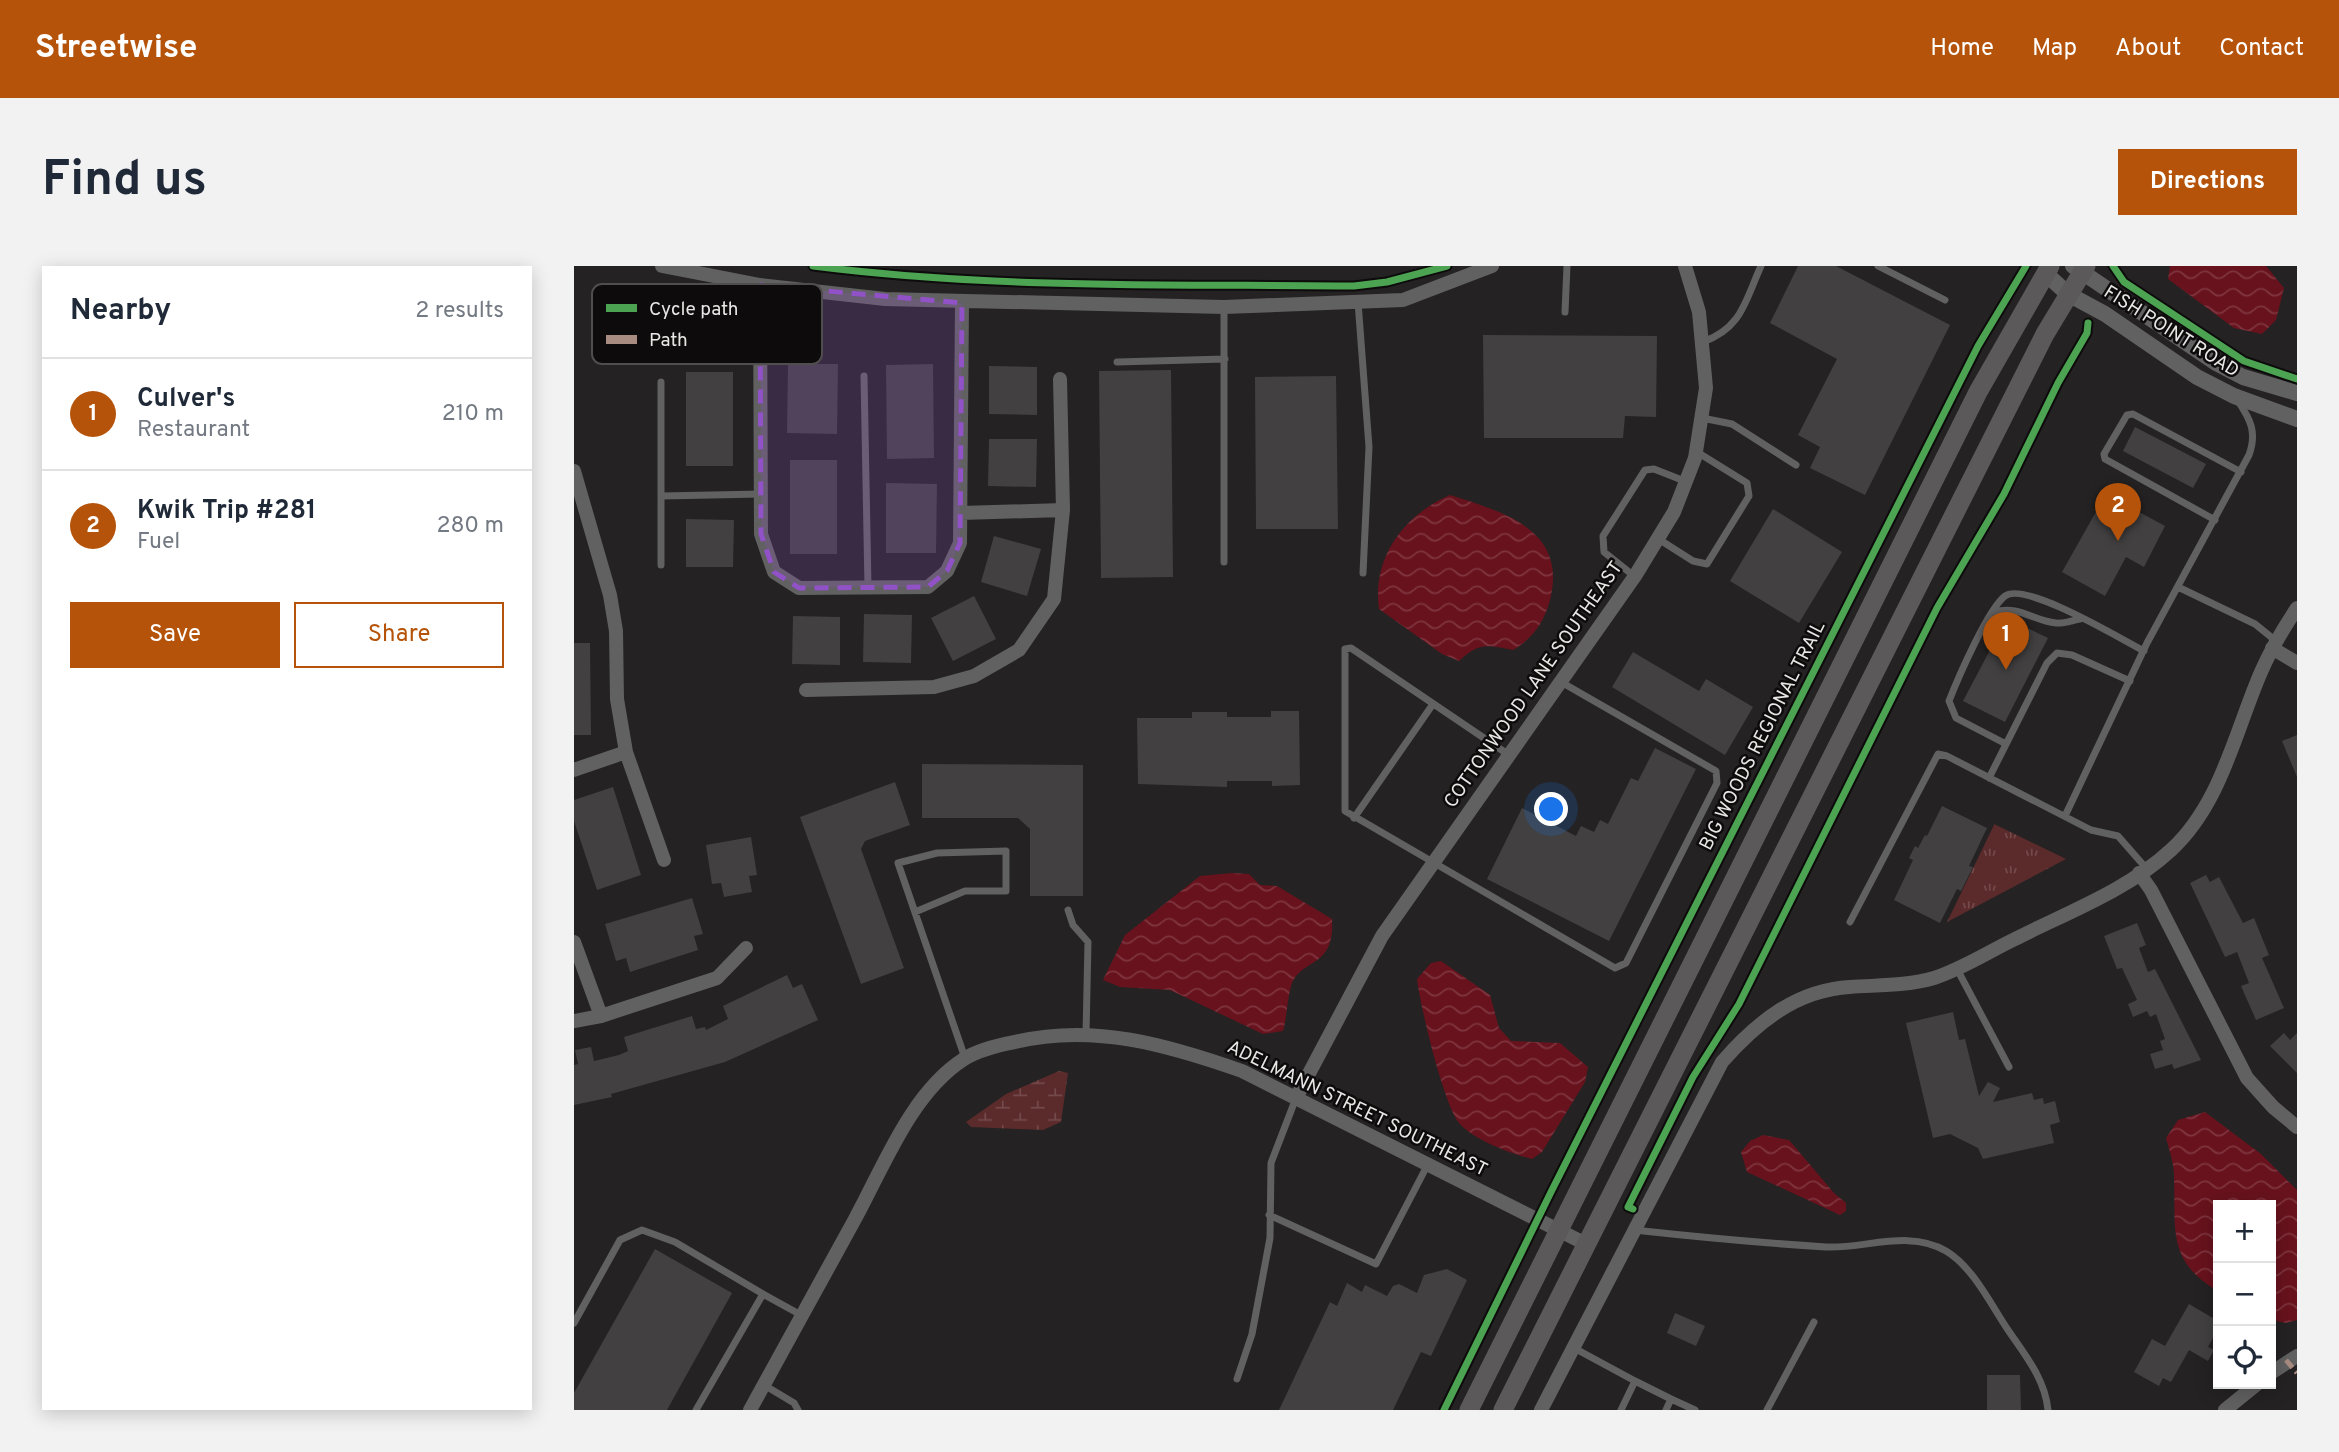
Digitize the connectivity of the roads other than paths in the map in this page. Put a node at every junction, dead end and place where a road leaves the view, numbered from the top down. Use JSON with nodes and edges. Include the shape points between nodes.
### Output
{"nodes":[{"id":1,"x":662,"y":266,"type":"edge"},
{"id":2,"x":1492,"y":266,"type":"edge"},
{"id":3,"x":1567,"y":266,"type":"edge"},
{"id":4,"x":1685,"y":266,"type":"edge"},
{"id":5,"x":1761,"y":266,"type":"edge"},
{"id":6,"x":1878,"y":266,"type":"edge"},
{"id":7,"x":2042,"y":268,"type":"edge"},
{"id":8,"x":2080,"y":269,"type":"edge"},
{"id":9,"x":755,"y":284,"type":"edge"},
{"id":10,"x":822,"y":292,"type":"edge"},
{"id":11,"x":2068,"y":294,"type":"junction"},
{"id":12,"x":1945,"y":300,"type":"dead end"},
{"id":13,"x":1359,"y":302,"type":"junction"},
{"id":14,"x":962,"y":303,"type":"junction"},
{"id":15,"x":1224,"y":307,"type":"junction"},
{"id":16,"x":1565,"y":312,"type":"dead end"},
{"id":17,"x":1703,"y":342,"type":"junction"},
{"id":18,"x":1225,"y":359,"type":"junction"},
{"id":19,"x":1117,"y":362,"type":"dead end"},
{"id":20,"x":760,"y":364,"type":"edge"},
{"id":21,"x":864,"y":376,"type":"dead end"},
{"id":22,"x":1060,"y":379,"type":"dead end"},
{"id":23,"x":662,"y":382,"type":"dead end"},
{"id":24,"x":2297,"y":393,"type":"edge"},
{"id":25,"x":2234,"y":396,"type":"junction"},
{"id":26,"x":1702,"y":418,"type":"junction"},
{"id":27,"x":2297,"y":419,"type":"edge"},
{"id":28,"x":1696,"y":451,"type":"junction"},
{"id":29,"x":1796,"y":465,"type":"dead end"},
{"id":30,"x":574,"y":471,"type":"edge"},
{"id":31,"x":2241,"y":472,"type":"junction"},
{"id":32,"x":1687,"y":482,"type":"junction"},
{"id":33,"x":761,"y":494,"type":"junction"},
{"id":34,"x":662,"y":496,"type":"junction"},
{"id":35,"x":1063,"y":510,"type":"junction"},
{"id":36,"x":961,"y":513,"type":"junction"},
{"id":37,"x":2216,"y":520,"type":"junction"},
{"id":38,"x":1660,"y":540,"type":"junction"},
{"id":39,"x":1224,"y":562,"type":"dead end"},
{"id":40,"x":661,"y":565,"type":"dead end"},
{"id":41,"x":1363,"y":573,"type":"dead end"},
{"id":42,"x":1635,"y":576,"type":"junction"},
{"id":43,"x":868,"y":587,"type":"junction"},
{"id":44,"x":2178,"y":587,"type":"junction"},
{"id":45,"x":2297,"y":608,"type":"edge"},
{"id":46,"x":1994,"y":611,"type":"junction"},
{"id":47,"x":2080,"y":618,"type":"junction"},
{"id":48,"x":2274,"y":645,"type":"junction"},
{"id":49,"x":2144,"y":651,"type":"junction"},
{"id":50,"x":2297,"y":663,"type":"edge"},
{"id":51,"x":1561,"y":681,"type":"junction"},
{"id":52,"x":2130,"y":681,"type":"junction"},
{"id":53,"x":806,"y":690,"type":"dead end"},
{"id":54,"x":1433,"y":704,"type":"junction"},
{"id":55,"x":2006,"y":744,"type":"junction"},
{"id":56,"x":626,"y":752,"type":"junction"},
{"id":57,"x":1509,"y":755,"type":"junction"},
{"id":58,"x":574,"y":770,"type":"edge"},
{"id":59,"x":1989,"y":778,"type":"junction"},
{"id":60,"x":2065,"y":816,"type":"junction"},
{"id":61,"x":1354,"y":818,"type":"junction"},
{"id":62,"x":664,"y":860,"type":"dead end"},
{"id":63,"x":1431,"y":863,"type":"junction"},
{"id":64,"x":2143,"y":870,"type":"junction"},
{"id":65,"x":1068,"y":910,"type":"dead end"},
{"id":66,"x":915,"y":912,"type":"junction"},
{"id":67,"x":1850,"y":922,"type":"dead end"},
{"id":68,"x":574,"y":942,"type":"edge"},
{"id":69,"x":746,"y":948,"type":"dead end"},
{"id":70,"x":1957,"y":969,"type":"junction"},
{"id":71,"x":601,"y":1016,"type":"junction"},
{"id":72,"x":574,"y":1021,"type":"edge"},
{"id":73,"x":1086,"y":1034,"type":"junction"},
{"id":74,"x":965,"y":1058,"type":"junction"},
{"id":75,"x":2009,"y":1067,"type":"dead end"},
{"id":76,"x":1296,"y":1098,"type":"junction"},
{"id":77,"x":2297,"y":1127,"type":"edge"},
{"id":78,"x":1428,"y":1164,"type":"junction"},
{"id":79,"x":1269,"y":1215,"type":"junction"},
{"id":80,"x":1557,"y":1229,"type":"junction"},
{"id":81,"x":1634,"y":1229,"type":"junction"},
{"id":82,"x":1586,"y":1244,"type":"junction"},
{"id":83,"x":763,"y":1294,"type":"junction"},
{"id":84,"x":802,"y":1315,"type":"junction"},
{"id":85,"x":1814,"y":1322,"type":"dead end"},
{"id":86,"x":574,"y":1323,"type":"edge"},
{"id":87,"x":1573,"y":1348,"type":"junction"},
{"id":88,"x":2297,"y":1356,"type":"edge"},
{"id":89,"x":2276,"y":1370,"type":"edge"},
{"id":90,"x":1237,"y":1379,"type":"dead end"},
{"id":91,"x":1635,"y":1381,"type":"junction"},
{"id":92,"x":764,"y":1385,"type":"junction"},
{"id":93,"x":2251,"y":1389,"type":"edge"},
{"id":94,"x":1671,"y":1399,"type":"junction"},
{"id":95,"x":696,"y":1410,"type":"edge"},
{"id":96,"x":750,"y":1410,"type":"edge"},
{"id":97,"x":798,"y":1410,"type":"edge"},
{"id":98,"x":1469,"y":1410,"type":"edge"},
{"id":99,"x":1503,"y":1410,"type":"edge"},
{"id":100,"x":1541,"y":1410,"type":"edge"},
{"id":101,"x":1621,"y":1410,"type":"edge"},
{"id":102,"x":1666,"y":1410,"type":"edge"},
{"id":103,"x":1695,"y":1410,"type":"edge"},
{"id":104,"x":1767,"y":1410,"type":"edge"},
{"id":105,"x":2048,"y":1410,"type":"edge"},
{"id":106,"x":2225,"y":1410,"type":"edge"}],
"edges":[{"from":1,"to":9,"type":"street"},
{"from":2,"to":13,"type":"street","via":[[1403,300]]},
{"from":3,"to":16,"type":"lane"},
{"from":4,"to":17,"type":"street","name":"COTTONWOOD LANE SOUTHEAST"},
{"from":5,"to":17,"type":"lane","via":[[1732,327]]},
{"from":6,"to":12,"type":"lane"},
{"from":7,"to":11,"type":"street","name":"FISH POINT ROAD"},
{"from":7,"to":80,"type":"main road"},
{"from":8,"to":11,"type":"main road"},
{"from":8,"to":24,"type":"street","name":"FISH POINT ROAD","via":[[2216,363],[2243,377]]},
{"from":10,"to":14,"type":"street"},
{"from":11,"to":25,"type":"street","name":"FISH POINT ROAD"},
{"from":11,"to":82,"type":"main road"},
{"from":13,"to":15,"type":"street"},
{"from":13,"to":41,"type":"lane","via":[[1369,447]]},
{"from":14,"to":15,"type":"street"},
{"from":14,"to":36,"type":"street"},
{"from":15,"to":18,"type":"lane"},
{"from":17,"to":26,"type":"street","name":"COTTONWOOD LANE SOUTHEAST","via":[[1706,388]]},
{"from":18,"to":19,"type":"lane"},
{"from":18,"to":39,"type":"lane"},
{"from":20,"to":33,"type":"street"},
{"from":21,"to":43,"type":"lane"},
{"from":22,"to":35,"type":"street"},
{"from":23,"to":34,"type":"lane"},
{"from":25,"to":27,"type":"street","name":"FISH POINT ROAD"},
{"from":25,"to":31,"type":"lane","via":[[2249,417],[2255,440]]},
{"from":26,"to":28,"type":"street","name":"COTTONWOOD LANE SOUTHEAST"},
{"from":26,"to":29,"type":"lane","via":[[1732,424]]},
{"from":28,"to":32,"type":"street","name":"COTTONWOOD LANE SOUTHEAST"},
{"from":28,"to":38,"type":"lane","via":[[1747,483],[1749,496],[1707,564],[1693,561]]},
{"from":30,"to":56,"type":"street","via":[[611,595],[617,699]]},
{"from":31,"to":37,"type":"lane"},
{"from":31,"to":37,"type":"lane","via":[[2133,414],[2127,415],[2104,454],[2105,460]]},
{"from":32,"to":38,"type":"street","name":"COTTONWOOD LANE SOUTHEAST"},
{"from":32,"to":42,"type":"lane","via":[[1645,470],[1603,536],[1604,552]]},
{"from":33,"to":34,"type":"lane"},
{"from":33,"to":43,"type":"street","via":[[761,534],[774,572],[799,587]]},
{"from":34,"to":40,"type":"lane"},
{"from":35,"to":36,"type":"street"},
{"from":35,"to":53,"type":"street","via":[[1054,599],[1019,650],[974,676],[934,687]]},
{"from":36,"to":43,"type":"street","via":[[956,552],[947,571],[928,587]]},
{"from":37,"to":44,"type":"lane"},
{"from":38,"to":42,"type":"street","name":"COTTONWOOD LANE SOUTHEAST"},
{"from":42,"to":51,"type":"street","name":"COTTONWOOD LANE SOUTHEAST"},
{"from":44,"to":48,"type":"lane","via":[[2255,624]]},
{"from":44,"to":49,"type":"lane"},
{"from":45,"to":48,"type":"street"},
{"from":46,"to":47,"type":"lane","via":[[2020,610],[2057,623]]},
{"from":46,"to":47,"type":"lane","via":[[2006,595],[2020,592]]},
{"from":46,"to":55,"type":"lane","via":[[1948,701],[1956,718]]},
{"from":47,"to":49,"type":"lane"},
{"from":48,"to":50,"type":"street"},
{"from":48,"to":64,"type":"street","via":[[2224,769],[2201,813],[2171,850]]},
{"from":49,"to":52,"type":"lane"},
{"from":51,"to":57,"type":"street","name":"COTTONWOOD LANE SOUTHEAST"},
{"from":51,"to":63,"type":"lane","via":[[1716,771],[1717,783],[1626,963],[1615,968]]},
{"from":52,"to":55,"type":"lane","via":[[2072,655],[2057,653],[2047,663]]},
{"from":52,"to":60,"type":"lane"},
{"from":54,"to":57,"type":"lane"},
{"from":54,"to":61,"type":"lane"},
{"from":54,"to":61,"type":"lane","via":[[1351,648],[1345,649],[1345,811]]},
{"from":55,"to":59,"type":"lane"},
{"from":56,"to":58,"type":"street"},
{"from":56,"to":62,"type":"street"},
{"from":57,"to":63,"type":"street","name":"COTTONWOOD LANE SOUTHEAST"},
{"from":59,"to":60,"type":"lane"},
{"from":59,"to":67,"type":"lane","via":[[1942,754],[1934,758]]},
{"from":60,"to":64,"type":"lane","via":[[2091,830],[2118,836]]},
{"from":61,"to":63,"type":"lane"},
{"from":63,"to":76,"type":"street","name":"COTTONWOOD LANE SOUTHEAST","via":[[1362,968]]},
{"from":64,"to":70,"type":"street"},
{"from":64,"to":77,"type":"street","via":[[2247,1078]]},
{"from":65,"to":73,"type":"lane","via":[[1073,925],[1088,942]]},
{"from":66,"to":66,"type":"lane","via":[[965,891],[1006,891],[1006,852],[937,853],[898,863]]},
{"from":66,"to":74,"type":"lane"},
{"from":68,"to":71,"type":"street"},
{"from":69,"to":71,"type":"street","via":[[717,978]]},
{"from":70,"to":75,"type":"lane"},
{"from":70,"to":81,"type":"street","via":[[1905,984],[1817,993],[1783,1006],[1749,1030],[1722,1062]]},
{"from":71,"to":72,"type":"street"},
{"from":73,"to":74,"type":"street","name":"ADELMANN STREET SOUTHEAST","via":[[1039,1036]]},
{"from":73,"to":76,"type":"street","name":"ADELMANN STREET SOUTHEAST","via":[[1116,1036],[1197,1055]]},
{"from":74,"to":84,"type":"street","name":"ADELMANN STREET SOUTHEAST","via":[[916,1109]]},
{"from":76,"to":78,"type":"street","name":"ADELMANN STREET SOUTHEAST"},
{"from":76,"to":79,"type":"lane","via":[[1271,1163]]},
{"from":78,"to":79,"type":"lane","via":[[1376,1264]]},
{"from":78,"to":80,"type":"street","name":"ADELMANN STREET SOUTHEAST"},
{"from":79,"to":90,"type":"lane","via":[[1270,1238],[1252,1334]]},
{"from":80,"to":82,"type":"street","name":"ADELMANN STREET SOUTHEAST"},
{"from":80,"to":98,"type":"main road"},
{"from":81,"to":87,"type":"street"},
{"from":81,"to":105,"type":"lane","via":[[1829,1247],[1902,1240],[1947,1251],[1967,1270],[2037,1373]]},
{"from":82,"to":99,"type":"main road"},
{"from":83,"to":84,"type":"lane"},
{"from":83,"to":86,"type":"lane","via":[[675,1242],[642,1230],[620,1240]]},
{"from":83,"to":95,"type":"lane"},
{"from":84,"to":92,"type":"street","name":"ADELMANN STREET SOUTHEAST"},
{"from":85,"to":104,"type":"lane"},
{"from":87,"to":91,"type":"lane"},
{"from":87,"to":100,"type":"street"},
{"from":88,"to":89,"type":"street"},
{"from":91,"to":94,"type":"lane"},
{"from":91,"to":101,"type":"lane"},
{"from":92,"to":96,"type":"street","name":"ADELMANN STREET SOUTHEAST"},
{"from":92,"to":97,"type":"lane"},
{"from":93,"to":106,"type":"street"},
{"from":94,"to":102,"type":"lane"},
{"from":94,"to":103,"type":"lane"}]}
